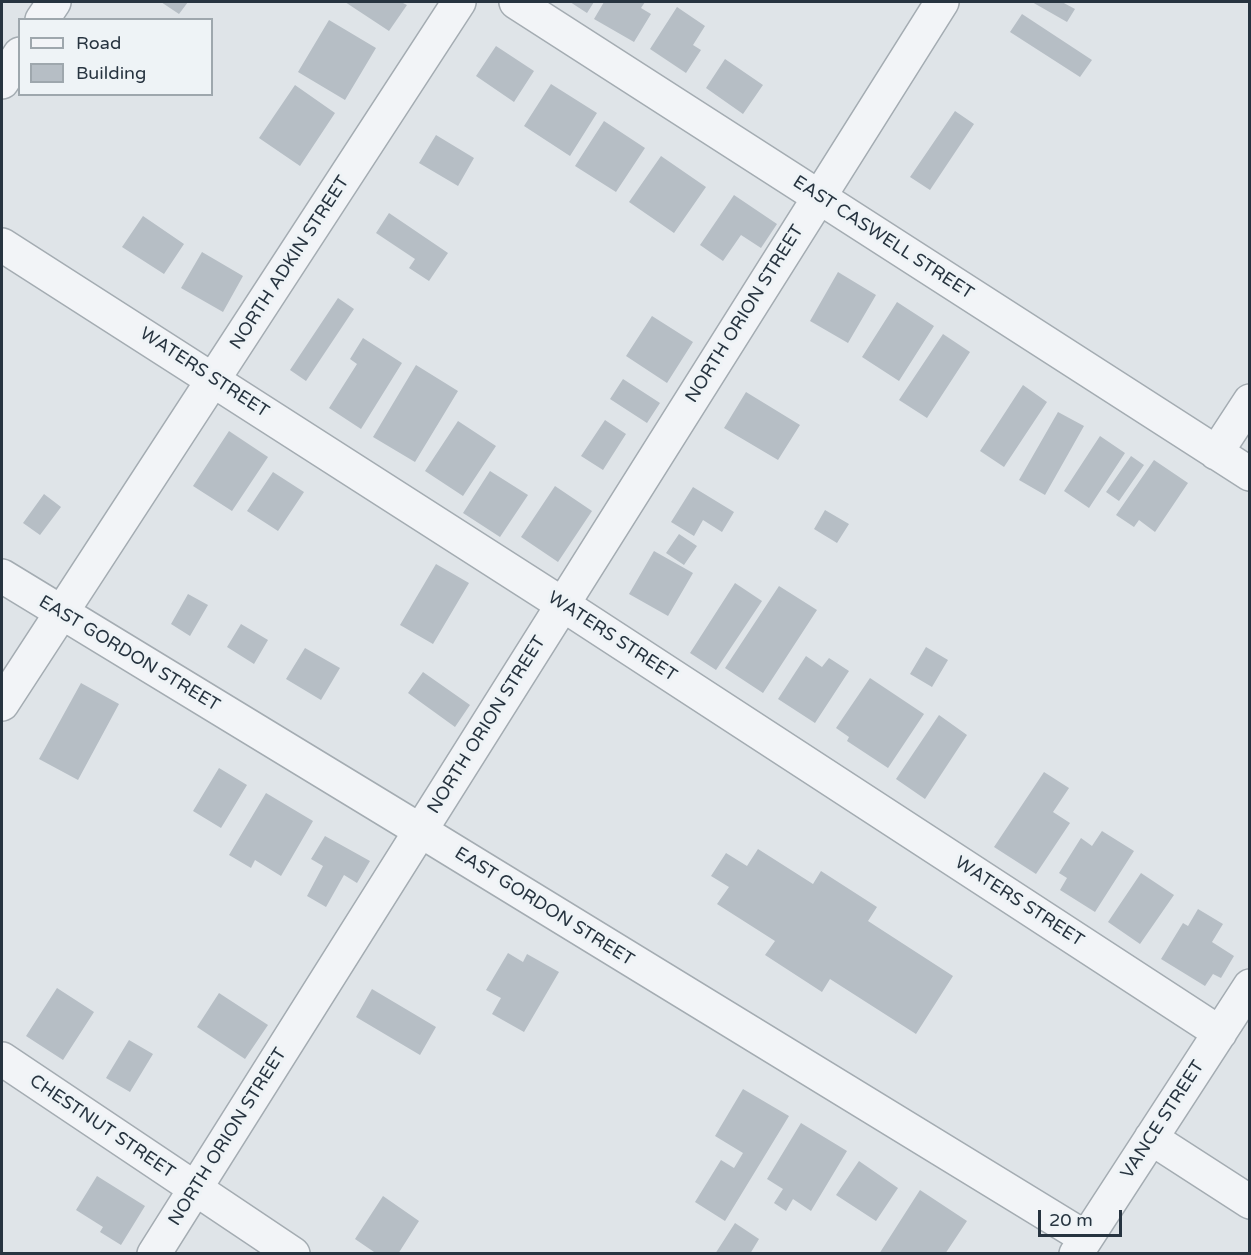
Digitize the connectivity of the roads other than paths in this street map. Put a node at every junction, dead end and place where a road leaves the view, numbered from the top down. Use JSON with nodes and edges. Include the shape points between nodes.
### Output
{"nodes":[{"id":1,"x":54,"y":2,"type":"edge"},
{"id":2,"x":459,"y":2,"type":"edge"},
{"id":3,"x":516,"y":2,"type":"edge"},
{"id":4,"x":942,"y":2,"type":"edge"},
{"id":5,"x":43,"y":18,"type":"edge"},
{"id":6,"x":18,"y":57,"type":"edge"},
{"id":7,"x":2,"y":82,"type":"edge"},
{"id":8,"x":819,"y":197,"type":"junction"},
{"id":9,"x":2,"y":245,"type":"edge"},
{"id":10,"x":214,"y":380,"type":"junction"},
{"id":11,"x":1250,"y":401,"type":"edge"},
{"id":12,"x":1216,"y":453,"type":"junction"},
{"id":13,"x":1250,"y":474,"type":"edge"},
{"id":14,"x":2,"y":576,"type":"edge"},
{"id":15,"x":562,"y":604,"type":"junction"},
{"id":16,"x":61,"y":614,"type":"junction"},
{"id":17,"x":2,"y":705,"type":"edge"},
{"id":18,"x":421,"y":831,"type":"junction"},
{"id":19,"x":1250,"y":986,"type":"edge"},
{"id":20,"x":1220,"y":1033,"type":"junction"},
{"id":21,"x":2,"y":1059,"type":"edge"},
{"id":22,"x":1151,"y":1138,"type":"junction"},
{"id":23,"x":195,"y":1189,"type":"junction"},
{"id":24,"x":1250,"y":1203,"type":"edge"},
{"id":25,"x":1081,"y":1246,"type":"edge"},
{"id":26,"x":154,"y":1254,"type":"edge"},
{"id":27,"x":293,"y":1254,"type":"edge"}],
"edges":[{"from":1,"to":5,"type":"street"},
{"from":2,"to":10,"type":"street","name":"NORTH ADKIN STREET"},
{"from":3,"to":8,"type":"street","name":"EAST CASWELL STREET"},
{"from":4,"to":8,"type":"street","name":"NORTH ORION STREET"},
{"from":6,"to":7,"type":"street"},
{"from":8,"to":12,"type":"street","name":"EAST CASWELL STREET"},
{"from":8,"to":15,"type":"street","name":"NORTH ORION STREET"},
{"from":9,"to":10,"type":"street","name":"WATERS STREET"},
{"from":10,"to":15,"type":"street","name":"WATERS STREET"},
{"from":10,"to":16,"type":"street","name":"NORTH ADKIN STREET"},
{"from":11,"to":12,"type":"street"},
{"from":12,"to":13,"type":"street","name":"EAST CASWELL STREET"},
{"from":14,"to":16,"type":"street","name":"EAST GORDON STREET"},
{"from":15,"to":18,"type":"street","name":"NORTH ORION STREET"},
{"from":15,"to":20,"type":"street","name":"WATERS STREET"},
{"from":16,"to":17,"type":"street","name":"NORTH ADKIN STREET"},
{"from":16,"to":18,"type":"street","name":"EAST GORDON STREET"},
{"from":18,"to":23,"type":"street","name":"NORTH ORION STREET"},
{"from":18,"to":25,"type":"street","name":"EAST GORDON STREET"},
{"from":19,"to":20,"type":"street","name":"VANCE STREET"},
{"from":20,"to":22,"type":"street","name":"VANCE STREET"},
{"from":21,"to":23,"type":"street","name":"CHESTNUT STREET"},
{"from":22,"to":24,"type":"street"},
{"from":22,"to":25,"type":"street","name":"VANCE STREET"},
{"from":23,"to":26,"type":"street","name":"NORTH ORION STREET"},
{"from":23,"to":27,"type":"street","name":"CHESTNUT STREET"}]}
